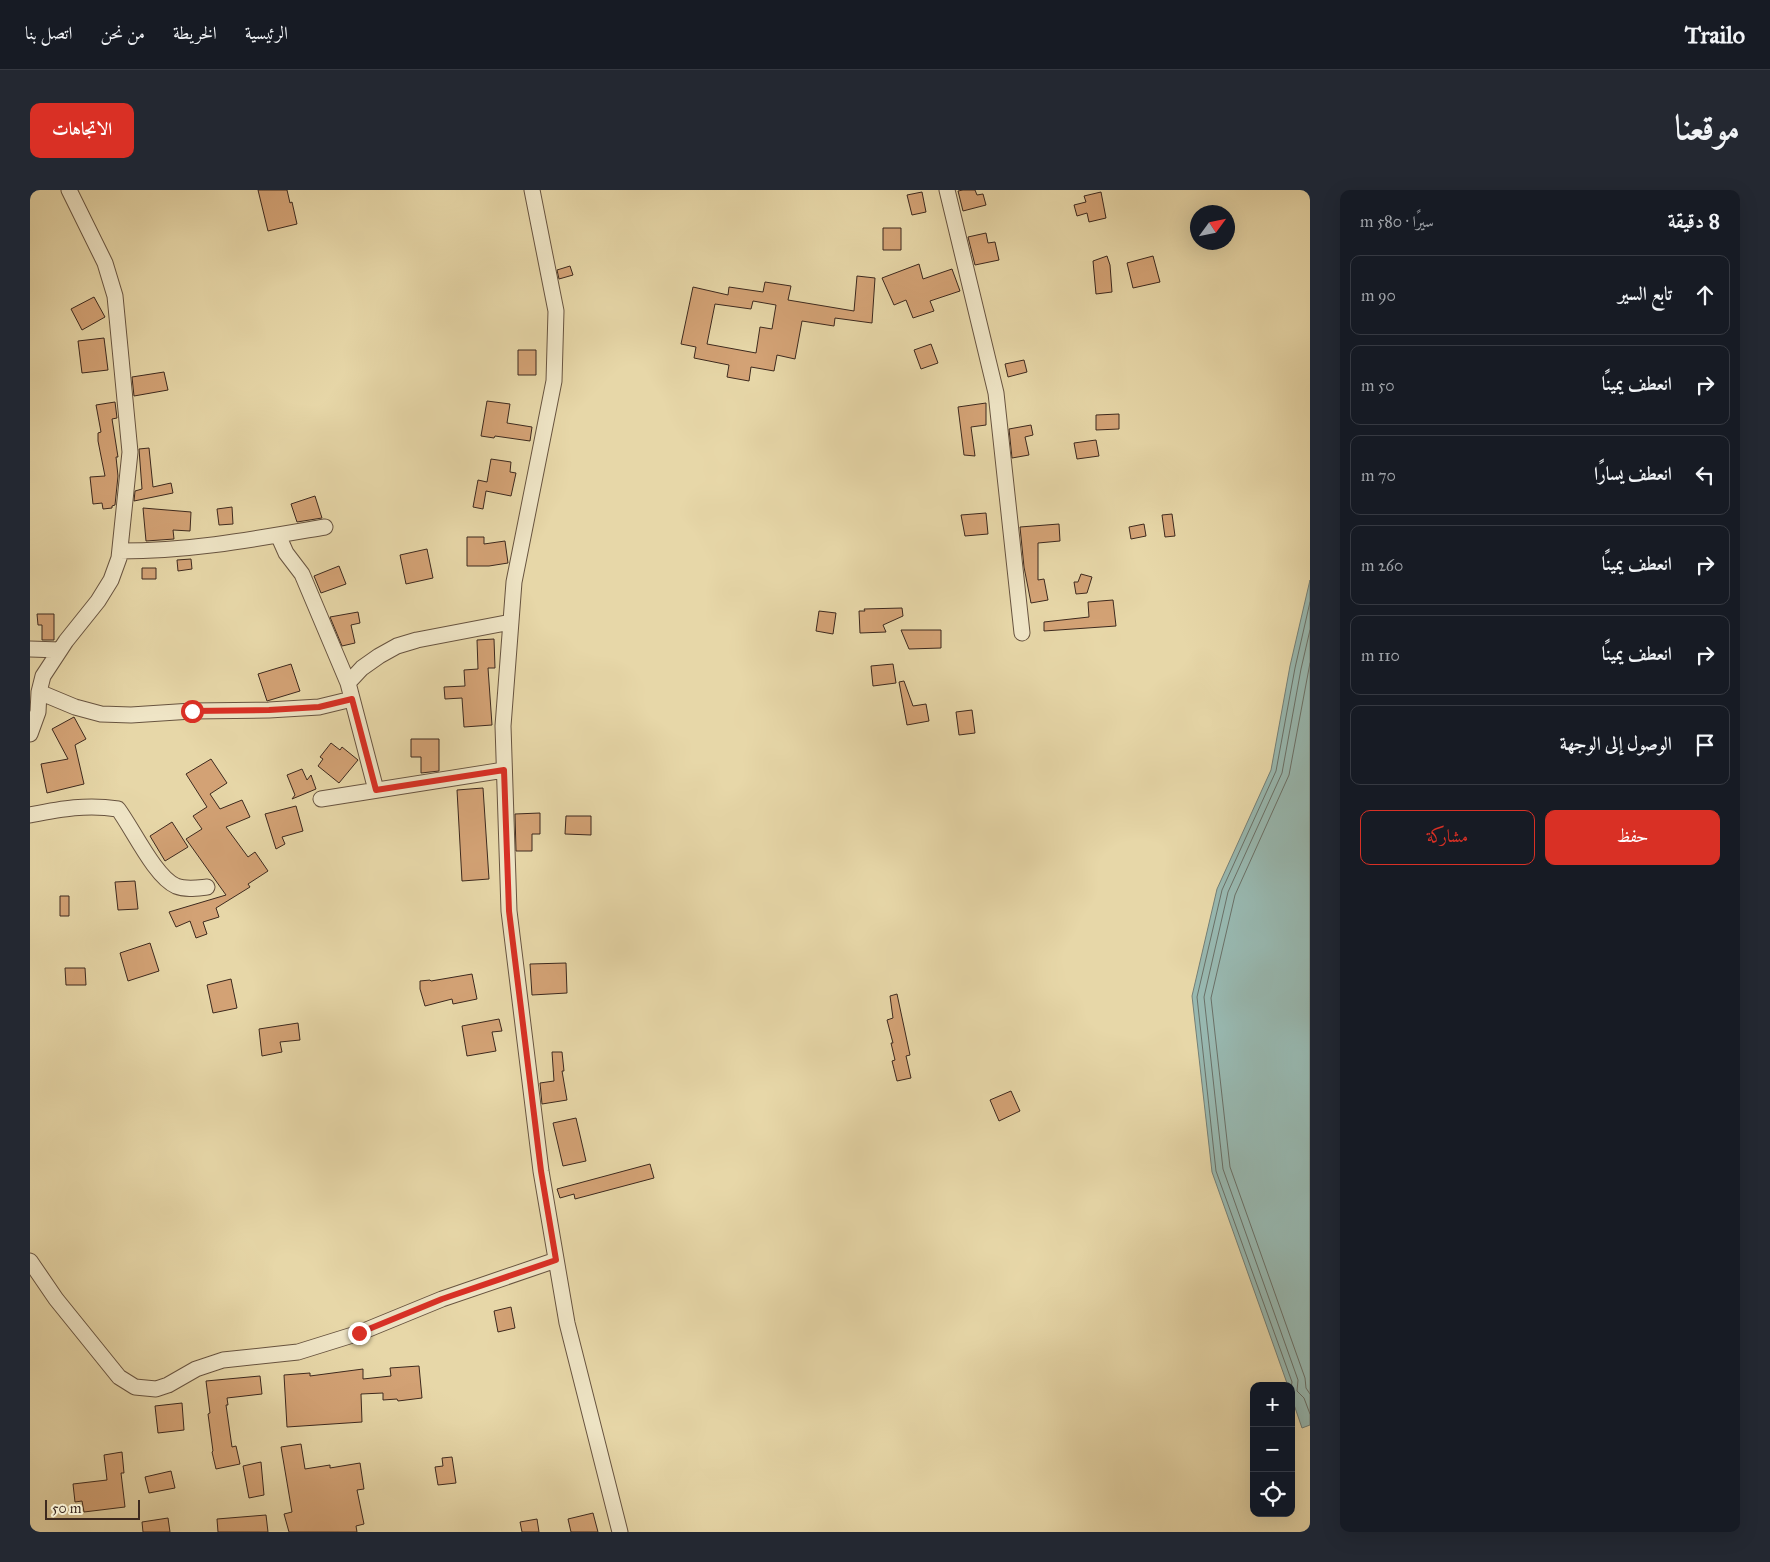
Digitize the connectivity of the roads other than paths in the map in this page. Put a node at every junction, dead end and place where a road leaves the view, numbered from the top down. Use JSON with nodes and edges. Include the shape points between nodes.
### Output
{"nodes":[{"id":1,"x":69,"y":190,"type":"edge"},
{"id":2,"x":532,"y":190,"type":"edge"},
{"id":3,"x":947,"y":190,"type":"edge"},
{"id":4,"x":325,"y":527,"type":"dead end"},
{"id":5,"x":278,"y":535,"type":"junction"},
{"id":6,"x":120,"y":551,"type":"junction"},
{"id":7,"x":511,"y":622,"type":"junction"},
{"id":8,"x":1022,"y":633,"type":"dead end"},
{"id":9,"x":30,"y":649,"type":"edge"},
{"id":10,"x":60,"y":650,"type":"junction"},
{"id":11,"x":348,"y":683,"type":"junction"},
{"id":12,"x":40,"y":692,"type":"junction"},
{"id":13,"x":352,"y":699,"type":"junction"},
{"id":14,"x":30,"y":734,"type":"edge"},
{"id":15,"x":504,"y":770,"type":"junction"},
{"id":16,"x":376,"y":790,"type":"junction"},
{"id":17,"x":321,"y":799,"type":"dead end"},
{"id":18,"x":30,"y":816,"type":"edge"},
{"id":19,"x":207,"y":887,"type":"dead end"},
{"id":20,"x":30,"y":1260,"type":"edge"},
{"id":21,"x":556,"y":1260,"type":"junction"},
{"id":22,"x":620,"y":1532,"type":"edge"}],
"edges":[{"from":1,"to":6,"type":"street","via":[[105,263],[115,296],[130,452]]},
{"from":2,"to":7,"type":"street","via":[[556,311],[554,381],[514,582]]},
{"from":3,"to":8,"type":"street","via":[[996,393]]},
{"from":4,"to":5,"type":"street"},
{"from":5,"to":6,"type":"street","via":[[187,549]]},
{"from":5,"to":11,"type":"street","via":[[286,553],[302,574]]},
{"from":6,"to":10,"type":"street","via":[[111,580]]},
{"from":7,"to":11,"type":"street","via":[[397,646],[368,664]]},
{"from":7,"to":15,"type":"street","via":[[503,726]]},
{"from":9,"to":10,"type":"street"},
{"from":10,"to":12,"type":"street","via":[[43,676]]},
{"from":11,"to":13,"type":"street"},
{"from":12,"to":13,"type":"street","via":[[101,714],[131,715],[319,707]]},
{"from":12,"to":14,"type":"street","via":[[38,712]]},
{"from":13,"to":16,"type":"street"},
{"from":15,"to":16,"type":"street"},
{"from":15,"to":21,"type":"street","via":[[509,911],[541,1171]]},
{"from":16,"to":17,"type":"street"},
{"from":18,"to":19,"type":"street","via":[[70,807],[118,809],[164,877],[176,885]]},
{"from":20,"to":21,"type":"street","via":[[62,1307],[118,1377],[135,1387],[156,1389],[223,1360],[298,1352],[359,1333],[442,1299]]},
{"from":21,"to":22,"type":"street","via":[[567,1323]]}]}
